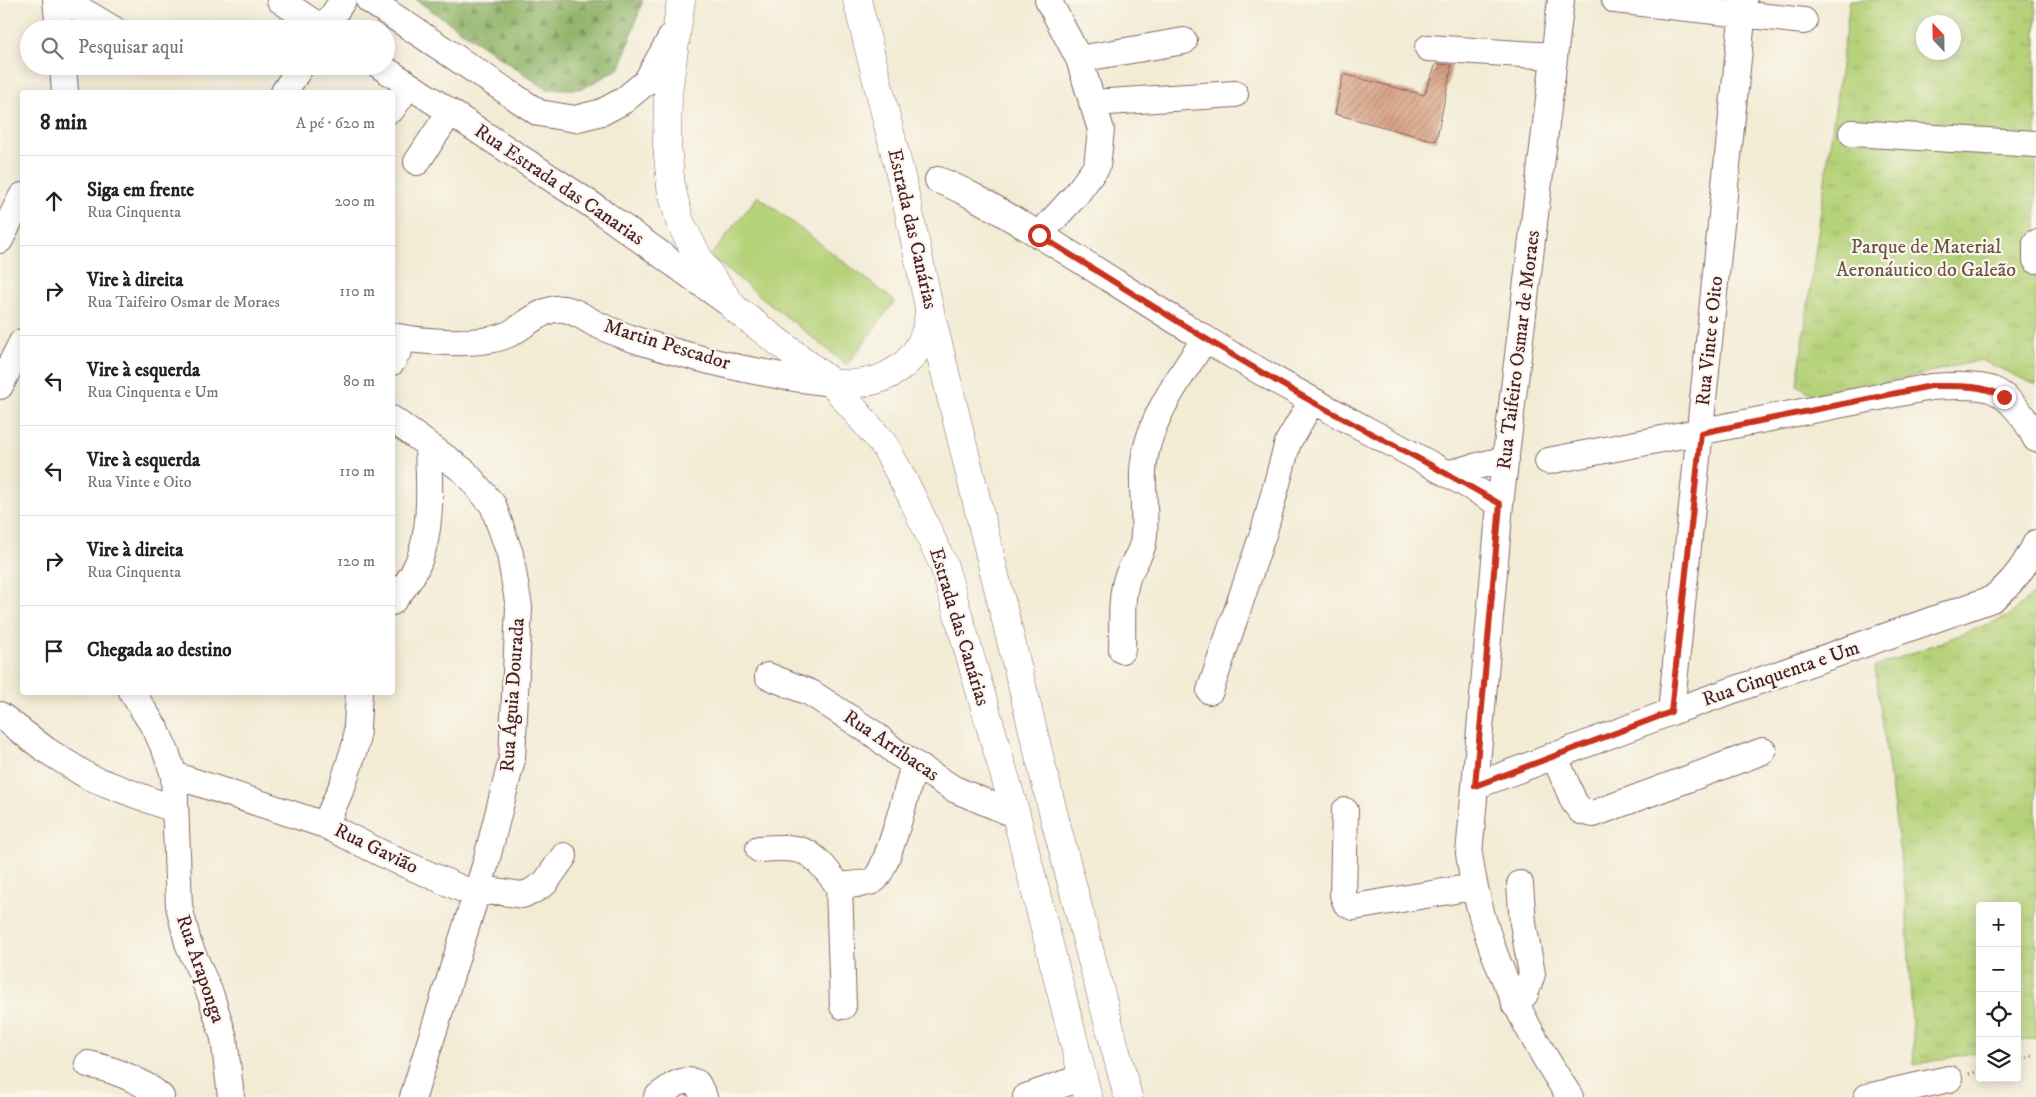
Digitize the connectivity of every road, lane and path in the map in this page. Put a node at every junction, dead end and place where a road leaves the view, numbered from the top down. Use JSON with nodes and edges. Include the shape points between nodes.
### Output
{"nodes":[{"id":1,"x":56,"y":0,"type":"edge"},
{"id":2,"x":64,"y":0,"type":"edge"},
{"id":3,"x":280,"y":0,"type":"edge"},
{"id":4,"x":342,"y":0,"type":"edge"},
{"id":5,"x":369,"y":0,"type":"edge"},
{"id":6,"x":681,"y":0,"type":"edge"},
{"id":7,"x":857,"y":0,"type":"edge"},
{"id":8,"x":1048,"y":0,"type":"edge"},
{"id":9,"x":1561,"y":0,"type":"edge"},
{"id":10,"x":1615,"y":0,"type":"edge"},
{"id":11,"x":1744,"y":6,"type":"edge"},
{"id":12,"x":58,"y":20,"type":"edge"},
{"id":13,"x":98,"y":20,"type":"edge"},
{"id":14,"x":310,"y":20,"type":"edge"},
{"id":15,"x":330,"y":20,"type":"edge"},
{"id":16,"x":1804,"y":21,"type":"dead end"},
{"id":17,"x":676,"y":29,"type":"junction"},
{"id":18,"x":1184,"y":42,"type":"dead end"},
{"id":19,"x":1428,"y":48,"type":"dead end"},
{"id":20,"x":1553,"y":56,"type":"junction"},
{"id":21,"x":1079,"y":59,"type":"junction"},
{"id":22,"x":64,"y":75,"type":"edge"},
{"id":23,"x":295,"y":75,"type":"edge"},
{"id":24,"x":394,"y":75,"type":"edge"},
{"id":25,"x":409,"y":85,"type":"junction"},
{"id":26,"x":66,"y":90,"type":"edge"},
{"id":27,"x":285,"y":90,"type":"edge"},
{"id":28,"x":1235,"y":94,"type":"dead end"},
{"id":29,"x":1092,"y":103,"type":"junction"},
{"id":30,"x":395,"y":105,"type":"edge"},
{"id":31,"x":450,"y":112,"type":"junction"},
{"id":32,"x":1852,"y":133,"type":"dead end"},
{"id":33,"x":2036,"y":144,"type":"edge"},
{"id":34,"x":417,"y":162,"type":"dead end"},
{"id":35,"x":938,"y":180,"type":"dead end"},
{"id":36,"x":20,"y":204,"type":"edge"},
{"id":37,"x":1039,"y":235,"type":"junction"},
{"id":38,"x":0,"y":240,"type":"edge"},
{"id":39,"x":2036,"y":243,"type":"edge"},
{"id":40,"x":2036,"y":260,"type":"edge"},
{"id":41,"x":929,"y":307,"type":"junction"},
{"id":42,"x":734,"y":308,"type":"junction"},
{"id":43,"x":399,"y":337,"type":"edge"},
{"id":44,"x":1205,"y":339,"type":"junction"},
{"id":45,"x":20,"y":346,"type":"edge"},
{"id":46,"x":395,"y":351,"type":"edge"},
{"id":47,"x":832,"y":383,"type":"junction"},
{"id":48,"x":0,"y":386,"type":"edge"},
{"id":49,"x":1312,"y":401,"type":"junction"},
{"id":50,"x":395,"y":421,"type":"edge"},
{"id":51,"x":1701,"y":433,"type":"junction"},
{"id":52,"x":2036,"y":439,"type":"edge"},
{"id":53,"x":428,"y":445,"type":"junction"},
{"id":54,"x":1506,"y":459,"type":"junction"},
{"id":55,"x":1548,"y":461,"type":"dead end"},
{"id":56,"x":1449,"y":473,"type":"junction"},
{"id":57,"x":1500,"y":504,"type":"junction"},
{"id":58,"x":2036,"y":543,"type":"edge"},
{"id":59,"x":400,"y":593,"type":"edge"},
{"id":60,"x":1122,"y":650,"type":"dead end"},
{"id":61,"x":768,"y":676,"type":"dead end"},
{"id":62,"x":1210,"y":690,"type":"dead end"},
{"id":63,"x":134,"y":695,"type":"edge"},
{"id":64,"x":360,"y":695,"type":"edge"},
{"id":65,"x":1671,"y":712,"type":"junction"},
{"id":66,"x":0,"y":715,"type":"edge"},
{"id":67,"x":1763,"y":751,"type":"dead end"},
{"id":68,"x":1554,"y":755,"type":"junction"},
{"id":69,"x":914,"y":764,"type":"junction"},
{"id":70,"x":174,"y":775,"type":"junction"},
{"id":71,"x":1475,"y":786,"type":"junction"},
{"id":72,"x":173,"y":810,"type":"junction"},
{"id":73,"x":1345,"y":811,"type":"dead end"},
{"id":74,"x":1016,"y":815,"type":"junction"},
{"id":75,"x":325,"y":825,"type":"junction"},
{"id":76,"x":759,"y":849,"type":"dead end"},
{"id":77,"x":564,"y":856,"type":"dead end"},
{"id":78,"x":1520,"y":884,"type":"dead end"},
{"id":79,"x":839,"y":886,"type":"junction"},
{"id":80,"x":1473,"y":887,"type":"junction"},
{"id":81,"x":474,"y":894,"type":"junction"},
{"id":82,"x":844,"y":1006,"type":"dead end"},
{"id":83,"x":1515,"y":1006,"type":"junction"},
{"id":84,"x":2036,"y":1055,"type":"edge"},
{"id":85,"x":2021,"y":1059,"type":"edge"},
{"id":86,"x":88,"y":1064,"type":"dead end"},
{"id":87,"x":1946,"y":1088,"type":"edge"},
{"id":88,"x":1089,"y":1090,"type":"edge"},
{"id":89,"x":1127,"y":1092,"type":"edge"},
{"id":90,"x":161,"y":1097,"type":"edge"},
{"id":91,"x":231,"y":1097,"type":"edge"},
{"id":92,"x":413,"y":1097,"type":"edge"},
{"id":93,"x":657,"y":1097,"type":"edge"},
{"id":94,"x":704,"y":1097,"type":"edge"},
{"id":95,"x":1026,"y":1097,"type":"edge"},
{"id":96,"x":1570,"y":1097,"type":"edge"},
{"id":97,"x":1867,"y":1097,"type":"edge"}],
"edges":[{"from":1,"to":12,"type":"street"},
{"from":2,"to":13,"type":"street"},
{"from":3,"to":14,"type":"street"},
{"from":4,"to":15,"type":"street"},
{"from":5,"to":17,"type":"street","via":[[539,113],[575,119],[602,112],[646,82]]},
{"from":6,"to":17,"type":"main road","name":"Estrada das Canárias"},
{"from":7,"to":41,"type":"main road","name":"Estrada das Canárias","via":[[903,184]]},
{"from":8,"to":21,"type":"street"},
{"from":9,"to":20,"type":"street","name":"Rua Taifeiro Osmar de Moraes"},
{"from":10,"to":11,"type":"street"},
{"from":11,"to":16,"type":"street"},
{"from":11,"to":51,"type":"street","name":"Rua Vinte e Oito"},
{"from":17,"to":42,"type":"main road","name":"Estrada das Canárias","via":[[668,92],[671,188],[680,222],[701,263]]},
{"from":18,"to":21,"type":"street"},
{"from":19,"to":20,"type":"street"},
{"from":20,"to":54,"type":"street","name":"Rua Taifeiro Osmar de Moraes"},
{"from":21,"to":29,"type":"street"},
{"from":22,"to":26,"type":"street"},
{"from":23,"to":27,"type":"street"},
{"from":24,"to":25,"type":"street","name":"Rua Estrada das Canarias"},
{"from":25,"to":30,"type":"street"},
{"from":25,"to":31,"type":"street","name":"Rua Estrada das Canarias"},
{"from":28,"to":29,"type":"street"},
{"from":29,"to":37,"type":"street","via":[[1101,130],[1097,166]]},
{"from":31,"to":34,"type":"street"},
{"from":31,"to":42,"type":"street","name":"Rua Estrada das Canarias","via":[[598,209]]},
{"from":32,"to":33,"type":"street"},
{"from":35,"to":37,"type":"street","via":[[968,193]]},
{"from":36,"to":38,"type":"street"},
{"from":37,"to":44,"type":"street"},
{"from":39,"to":40,"type":"street"},
{"from":41,"to":47,"type":"main road","via":[[921,341],[900,369],[867,384],[849,386]]},
{"from":41,"to":89,"type":"main road","name":"Estrada das Canárias","via":[[1054,816]]},
{"from":42,"to":47,"type":"main road","name":"Estrada das Canárias"},
{"from":43,"to":46,"type":"street"},
{"from":43,"to":47,"type":"street","name":"Martin Pescador","via":[[480,342],[507,335],[547,312],[562,309],[639,341],[718,363],[787,378]]},
{"from":44,"to":49,"type":"street"},
{"from":44,"to":60,"type":"street","via":[[1164,404],[1145,452],[1144,538],[1125,588]]},
{"from":45,"to":48,"type":"street"},
{"from":47,"to":74,"type":"main road","name":"Estrada das Canárias","via":[[885,446],[944,566]]},
{"from":49,"to":56,"type":"street"},
{"from":49,"to":62,"type":"street","via":[[1288,442],[1262,538]]},
{"from":50,"to":53,"type":"street","name":"Rua Águia Dourada"},
{"from":51,"to":52,"type":"street","via":[[1931,386],[1953,386],[1992,389],[2017,410]]},
{"from":51,"to":55,"type":"street"},
{"from":51,"to":65,"type":"street","name":"Rua Vinte e Oito"},
{"from":53,"to":59,"type":"street","via":[[426,531],[418,562]]},
{"from":53,"to":81,"type":"street","name":"Rua Águia Dourada","via":[[464,471],[493,506],[510,554],[518,607],[512,759],[485,866]]},
{"from":54,"to":56,"type":"street"},
{"from":54,"to":57,"type":"street","name":"Rua Taifeiro Osmar de Moraes"},
{"from":56,"to":57,"type":"street"},
{"from":57,"to":71,"type":"street","name":"Rua Taifeiro Osmar de Moraes"},
{"from":58,"to":65,"type":"street","name":"Rua Cinquenta e Um","via":[[2011,584],[1992,599]]},
{"from":61,"to":69,"type":"street","name":"Rua Arribacas","via":[[811,693]]},
{"from":63,"to":70,"type":"street","via":[[156,730]]},
{"from":64,"to":75,"type":"street","via":[[356,743]]},
{"from":65,"to":68,"type":"street","name":"Rua Cinquenta e Um"},
{"from":66,"to":72,"type":"street","via":[[89,778]]},
{"from":67,"to":68,"type":"street","via":[[1593,814],[1581,811],[1574,802]]},
{"from":68,"to":71,"type":"street","name":"Rua Cinquenta e Um"},
{"from":69,"to":74,"type":"street","name":"Rua Arribacas","via":[[954,789]]},
{"from":69,"to":79,"type":"street","via":[[888,854],[878,876],[869,882]]},
{"from":70,"to":72,"type":"street","name":"Rua Araponga"},
{"from":70,"to":75,"type":"street","name":"Rua Gavião"},
{"from":71,"to":80,"type":"street","name":"Rua Taifeiro Osmar de Moraes","via":[[1469,854]]},
{"from":72,"to":91,"type":"street","name":"Rua Araponga","via":[[178,906],[188,943],[211,996],[224,1038]]},
{"from":73,"to":80,"type":"street","via":[[1343,896],[1346,903],[1354,907]]},
{"from":74,"to":88,"type":"main road","name":"Estrada das Canárias"},
{"from":75,"to":81,"type":"street","name":"Rua Gavião"},
{"from":76,"to":79,"type":"street","via":[[794,847],[806,851],[818,859]]},
{"from":77,"to":81,"type":"street","name":"Rua Gavião","via":[[545,882],[531,892],[522,895],[496,891]]},
{"from":78,"to":83,"type":"street","via":[[1532,974],[1525,994]]},
{"from":79,"to":82,"type":"street"},
{"from":80,"to":83,"type":"street","name":"Rua Taifeiro Osmar de Moraes","via":[[1494,956]]},
{"from":81,"to":92,"type":"street","name":"Rua Águia Dourada"},
{"from":83,"to":96,"type":"street","name":"Rua Taifeiro Osmar de Moraes"},
{"from":84,"to":85,"type":"path"},
{"from":86,"to":90,"type":"street","via":[[118,1072],[146,1085]]},
{"from":87,"to":97,"type":"street"},
{"from":88,"to":89,"type":"main road"},
{"from":88,"to":95,"type":"street"},
{"from":93,"to":94,"type":"street","via":[[683,1080],[690,1080],[697,1083]]}]}
